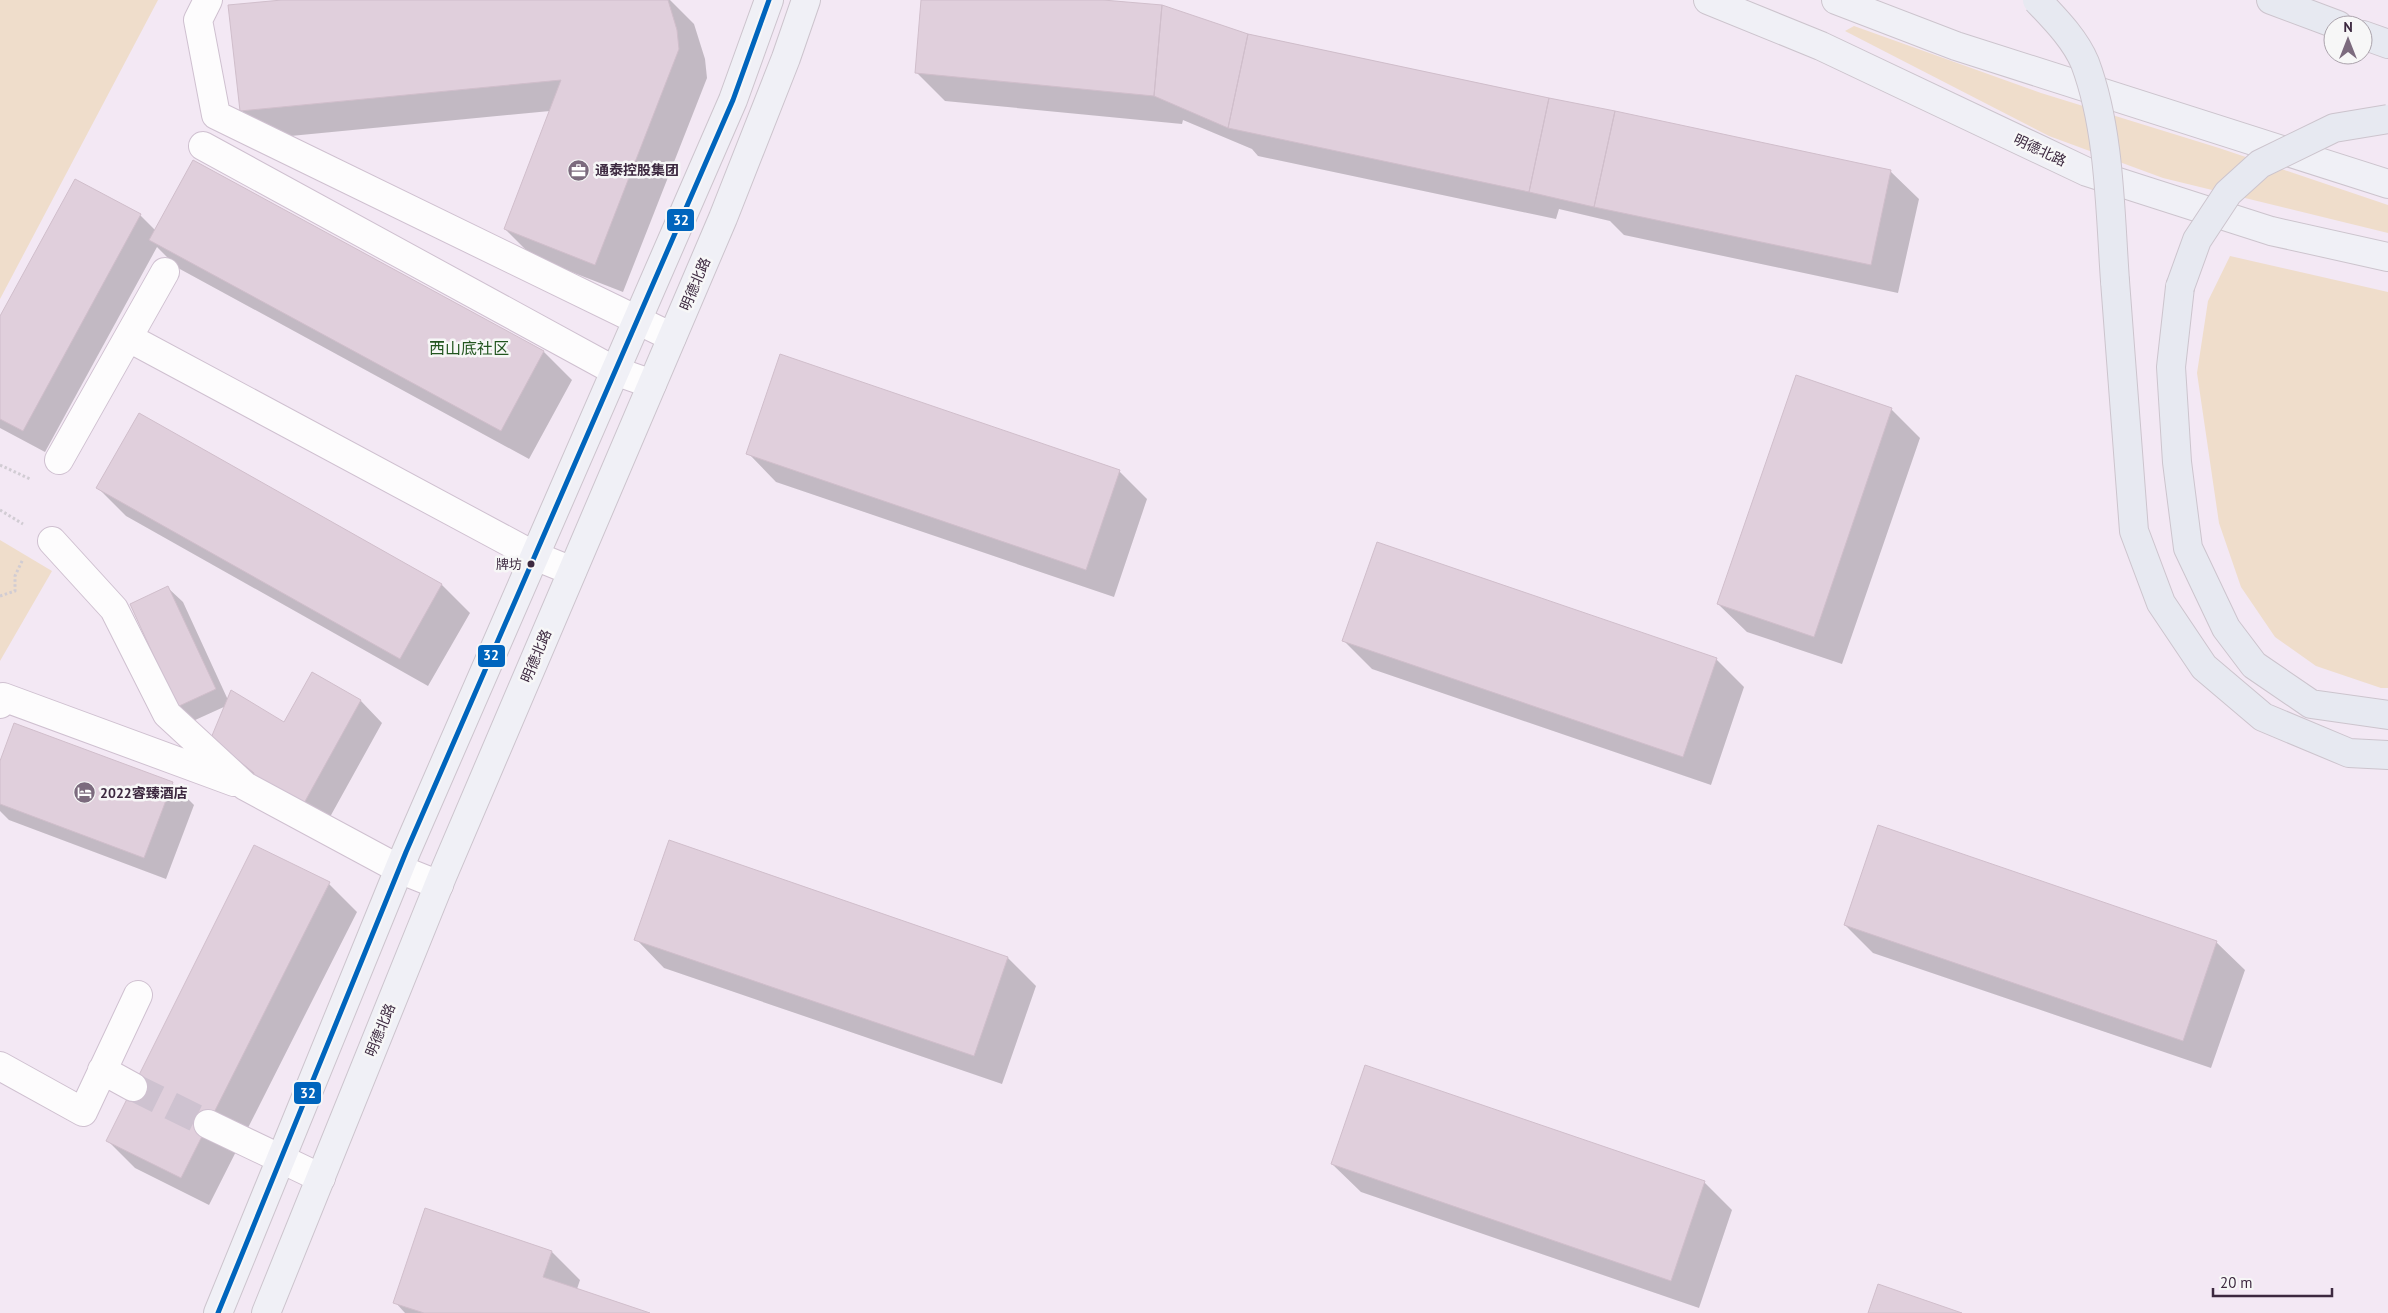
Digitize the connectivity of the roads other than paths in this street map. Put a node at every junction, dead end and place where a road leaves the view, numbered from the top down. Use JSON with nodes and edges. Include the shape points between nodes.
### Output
{"nodes":[{"id":1,"x":208,"y":0,"type":"edge"},
{"id":2,"x":769,"y":0,"type":"edge"},
{"id":3,"x":806,"y":0,"type":"edge"},
{"id":4,"x":1708,"y":0,"type":"edge"},
{"id":5,"x":1836,"y":0,"type":"edge"},
{"id":6,"x":2037,"y":0,"type":"edge"},
{"id":7,"x":2271,"y":0,"type":"edge"},
{"id":8,"x":2323,"y":19,"type":"edge"},
{"id":9,"x":2373,"y":39,"type":"edge"},
{"id":10,"x":2388,"y":44,"type":"edge"},
{"id":11,"x":2388,"y":119,"type":"edge"},
{"id":12,"x":203,"y":146,"type":"dead end"},
{"id":13,"x":2388,"y":184,"type":"edge"},
{"id":14,"x":2388,"y":257,"type":"edge"},
{"id":15,"x":165,"y":272,"type":"dead end"},
{"id":16,"x":637,"y":321,"type":"junction"},
{"id":17,"x":672,"y":337,"type":"junction"},
{"id":18,"x":129,"y":338,"type":"junction"},
{"id":19,"x":615,"y":371,"type":"junction"},
{"id":20,"x":652,"y":384,"type":"junction"},
{"id":21,"x":59,"y":460,"type":"dead end"},
{"id":22,"x":40,"y":546,"type":"road end"},
{"id":23,"x":535,"y":556,"type":"junction"},
{"id":24,"x":572,"y":571,"type":"junction"},
{"id":25,"x":0,"y":704,"type":"edge"},
{"id":26,"x":2388,"y":715,"type":"edge"},
{"id":27,"x":2388,"y":755,"type":"edge"},
{"id":28,"x":245,"y":786,"type":"junction"},
{"id":29,"x":399,"y":869,"type":"junction"},
{"id":30,"x":439,"y":885,"type":"junction"},
{"id":31,"x":138,"y":995,"type":"dead end"},
{"id":32,"x":0,"y":1066,"type":"edge"},
{"id":33,"x":102,"y":1070,"type":"junction"},
{"id":34,"x":133,"y":1087,"type":"tunnel mouth"},
{"id":35,"x":208,"y":1124,"type":"tunnel mouth"},
{"id":36,"x":281,"y":1159,"type":"junction"},
{"id":37,"x":321,"y":1178,"type":"junction"},
{"id":38,"x":218,"y":1313,"type":"edge"},
{"id":39,"x":266,"y":1313,"type":"edge"}],
"edges":[{"from":1,"to":16,"type":"street","via":[[198,20],[216,115]]},
{"from":2,"to":16,"type":"main road","via":[[733,100]]},
{"from":3,"to":17,"type":"main road","name":"明德北路","via":[[723,218]]},
{"from":4,"to":14,"type":"main road","name":"明德北路","via":[[1821,46],[2087,172],[2271,231]]},
{"from":5,"to":13,"type":"main road","via":[[1956,46]]},
{"from":6,"to":27,"type":"highway","bridge":true,"via":[[2064,28],[2085,63],[2105,138],[2134,531],[2161,603],[2204,667],[2263,716],[2349,753]]},
{"from":7,"to":8,"type":"highway"},
{"from":9,"to":10,"type":"highway"},
{"from":11,"to":26,"type":"highway","bridge":true,"via":[[2334,128],[2260,164],[2228,193],[2197,240],[2180,286],[2171,367],[2177,462],[2188,548],[2226,628],[2254,664],[2311,704]]},
{"from":12,"to":19,"type":"street"},
{"from":15,"to":18,"type":"street"},
{"from":16,"to":17,"type":"street"},
{"from":16,"to":19,"type":"main road"},
{"from":17,"to":20,"type":"main road","name":"明德北路"},
{"from":18,"to":21,"type":"street"},
{"from":18,"to":23,"type":"street"},
{"from":19,"to":20,"type":"street"},
{"from":19,"to":23,"type":"main road"},
{"from":20,"to":24,"type":"main road","name":"明德北路"},
{"from":22,"to":28,"type":"street","via":[[114,608],[167,714]]},
{"from":23,"to":24,"type":"street"},
{"from":23,"to":29,"type":"main road"},
{"from":24,"to":30,"type":"main road","name":"明德北路"},
{"from":25,"to":28,"type":"street","via":[[3,697]]},
{"from":28,"to":29,"type":"street"},
{"from":29,"to":30,"type":"street"},
{"from":29,"to":36,"type":"main road"},
{"from":30,"to":37,"type":"main road","name":"明德北路"},
{"from":31,"to":33,"type":"street"},
{"from":32,"to":33,"type":"street","via":[[83,1112]]},
{"from":33,"to":34,"type":"street"},
{"from":35,"to":36,"type":"street"},
{"from":36,"to":37,"type":"street"},
{"from":36,"to":38,"type":"main road"},
{"from":37,"to":39,"type":"main road","name":"明德北路"}]}
